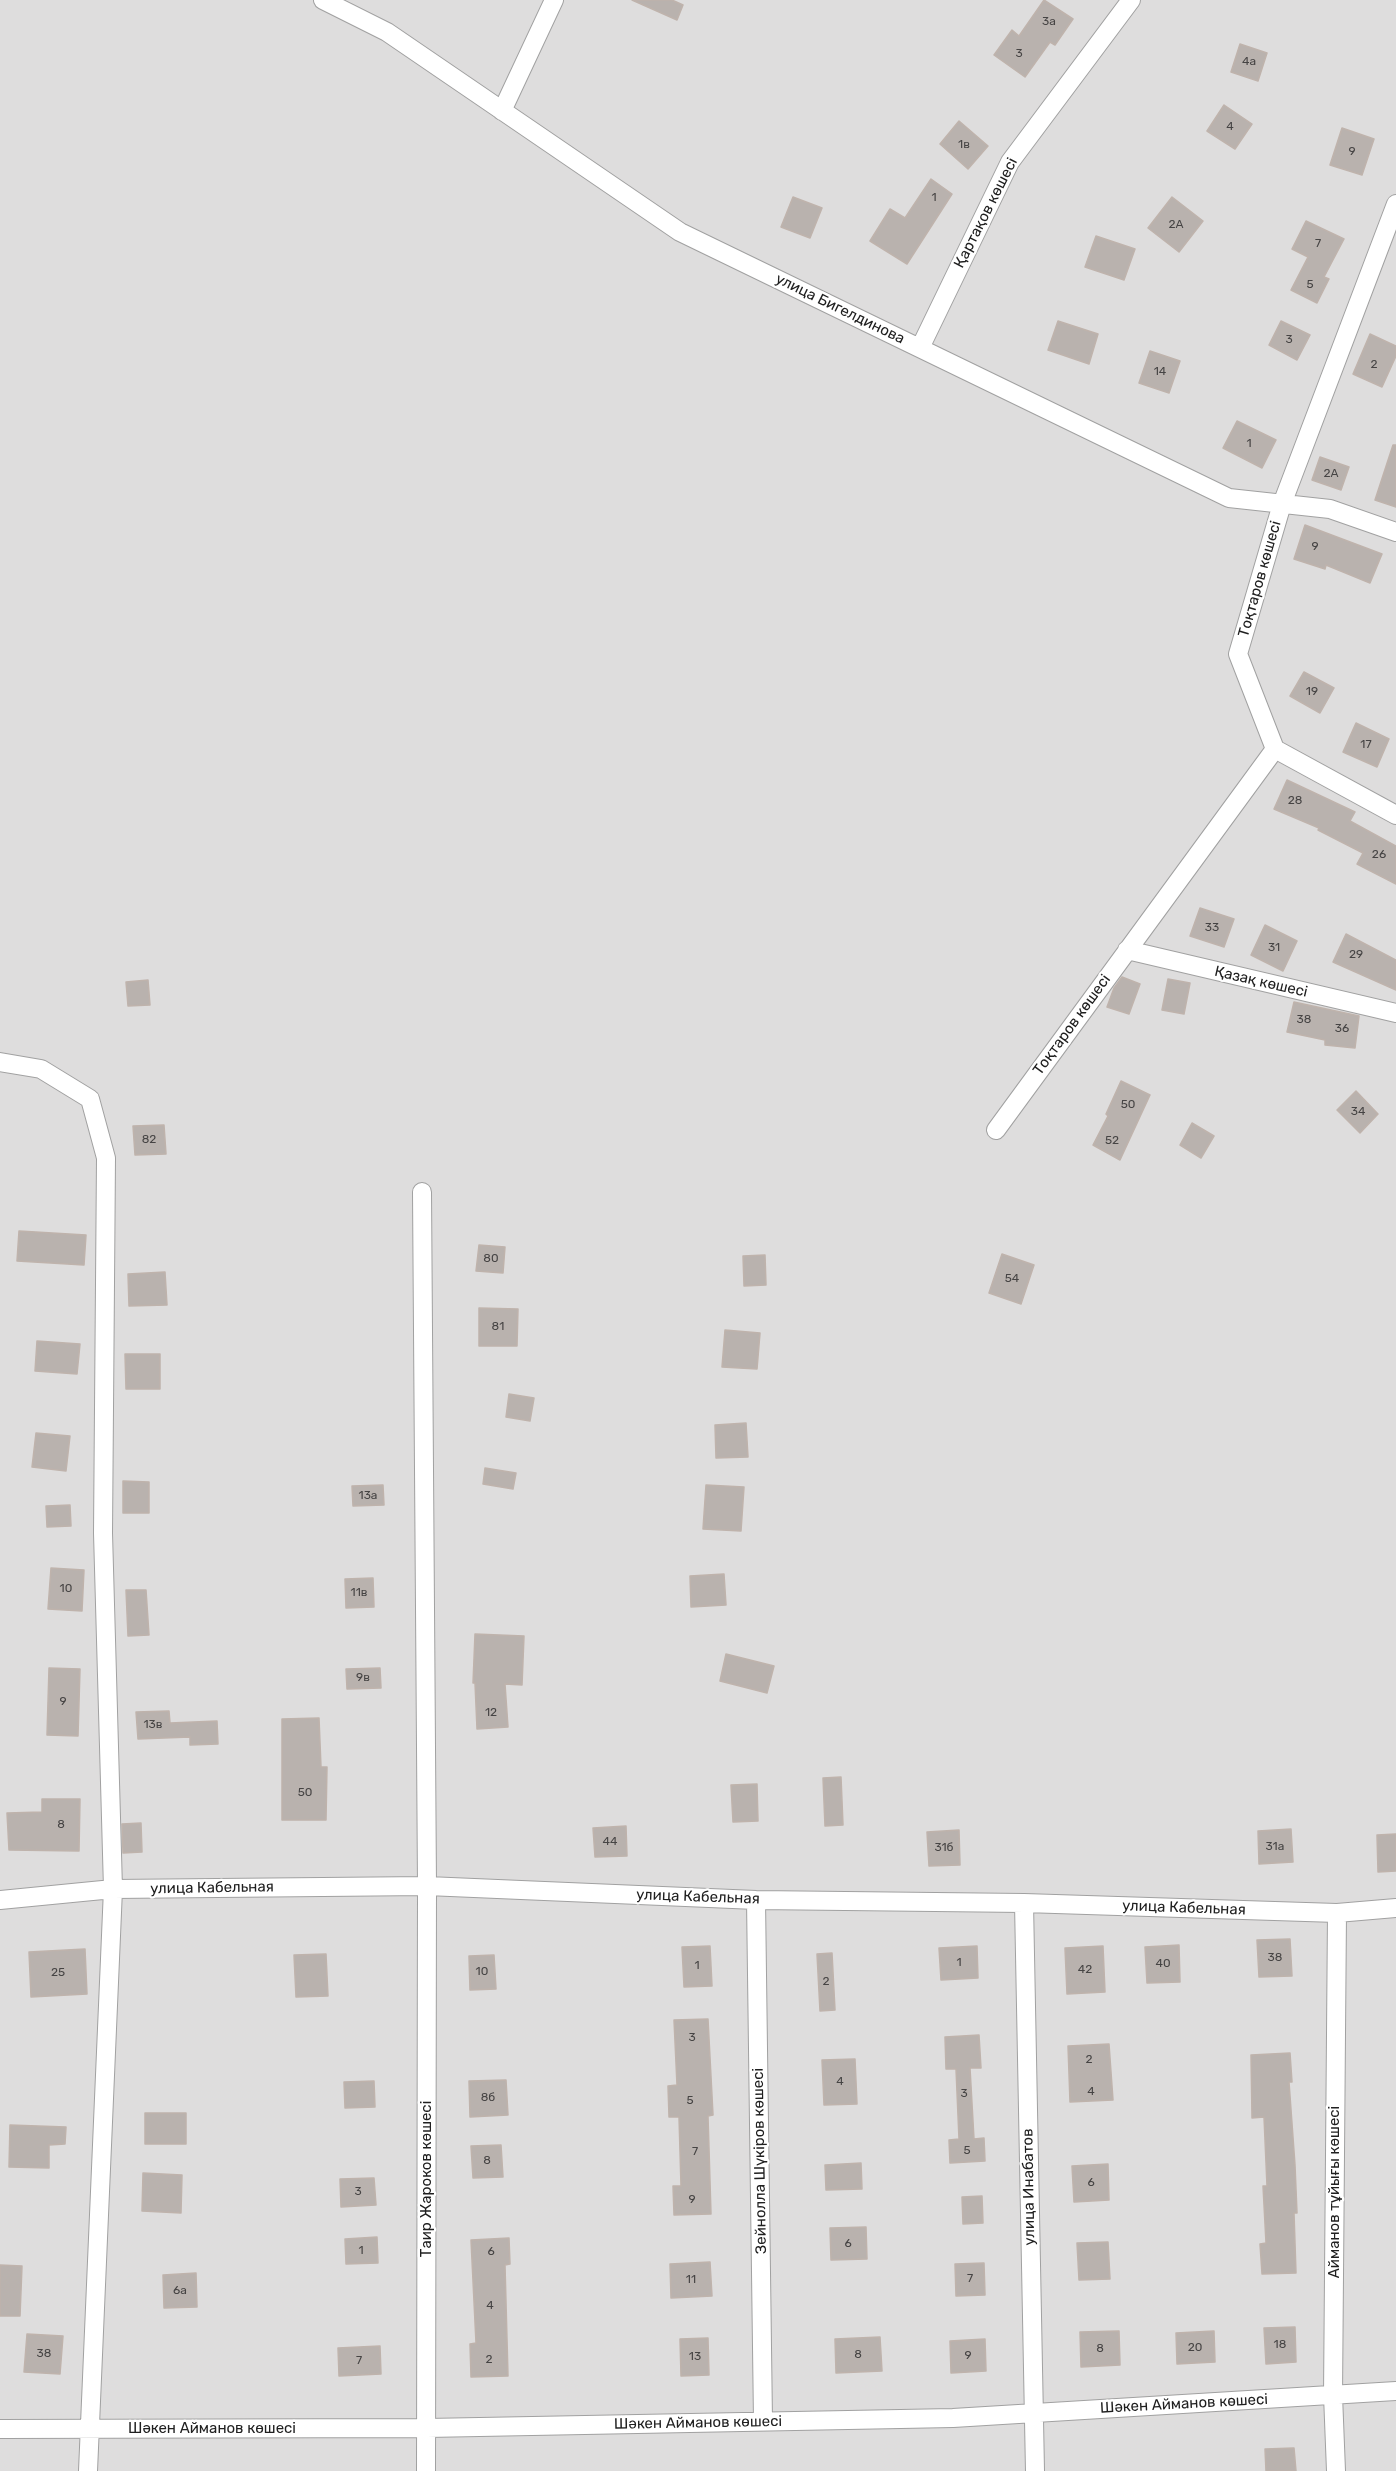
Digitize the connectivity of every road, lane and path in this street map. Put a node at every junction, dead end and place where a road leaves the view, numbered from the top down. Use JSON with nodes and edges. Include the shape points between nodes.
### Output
{"nodes":[{"id":1,"x":323,"y":0,"type":"edge"},
{"id":2,"x":554,"y":0,"type":"edge"},
{"id":3,"x":1131,"y":0,"type":"edge"},
{"id":4,"x":502,"y":111,"type":"junction"},
{"id":5,"x":1396,"y":204,"type":"edge"},
{"id":6,"x":920,"y":348,"type":"junction"},
{"id":7,"x":1282,"y":504,"type":"junction"},
{"id":8,"x":1396,"y":532,"type":"edge"},
{"id":9,"x":1275,"y":749,"type":"junction"},
{"id":10,"x":1396,"y":815,"type":"edge"},
{"id":11,"x":1127,"y":950,"type":"junction"},
{"id":12,"x":1396,"y":1013,"type":"edge"},
{"id":13,"x":0,"y":1062,"type":"edge"},
{"id":14,"x":996,"y":1130,"type":"dead end"},
{"id":15,"x":422,"y":1192,"type":"dead end"},
{"id":16,"x":427,"y":1886,"type":"junction"},
{"id":17,"x":113,"y":1889,"type":"junction"},
{"id":18,"x":0,"y":1900,"type":"edge"},
{"id":19,"x":756,"y":1900,"type":"junction"},
{"id":20,"x":1024,"y":1903,"type":"junction"},
{"id":21,"x":1396,"y":1908,"type":"edge"},
{"id":22,"x":1337,"y":1913,"type":"junction"},
{"id":23,"x":1396,"y":2391,"type":"edge"},
{"id":24,"x":1333,"y":2395,"type":"junction"},
{"id":25,"x":1032,"y":2413,"type":"junction"},
{"id":26,"x":764,"y":2421,"type":"junction"},
{"id":27,"x":427,"y":2428,"type":"junction"},
{"id":28,"x":0,"y":2429,"type":"edge"},
{"id":29,"x":88,"y":2429,"type":"junction"},
{"id":30,"x":88,"y":2471,"type":"edge"},
{"id":31,"x":426,"y":2471,"type":"edge"},
{"id":32,"x":1035,"y":2471,"type":"edge"},
{"id":33,"x":1336,"y":2471,"type":"edge"}],
"edges":[{"from":1,"to":4,"type":"street","name":"улица Бигелдинова","via":[[387,32]]},
{"from":2,"to":4,"type":"street"},
{"from":3,"to":6,"type":"street","name":"Қартақов көшесі","via":[[1010,162]]},
{"from":4,"to":6,"type":"street","name":"улица Бигелдинова","via":[[681,232]]},
{"from":5,"to":7,"type":"street","name":"Тоқтаров көшесі"},
{"from":6,"to":7,"type":"street","name":"улица Бигелдинова","via":[[1229,498]]},
{"from":7,"to":8,"type":"street","name":"улица Бигелдинова","via":[[1329,509]]},
{"from":7,"to":9,"type":"street","name":"Тоқтаров көшесі","via":[[1238,654]]},
{"from":9,"to":10,"type":"street"},
{"from":9,"to":11,"type":"street","name":"Тоқтаров көшесі"},
{"from":11,"to":12,"type":"street","name":"Қазақ көшесі"},
{"from":11,"to":14,"type":"street","name":"Тоқтаров көшесі"},
{"from":13,"to":17,"type":"street","via":[[41,1069],[90,1099],[106,1158],[103,1533]]},
{"from":15,"to":16,"type":"street","name":"Таир Жароков көшесі"},
{"from":16,"to":17,"type":"street","name":"улица Кабельная"},
{"from":16,"to":19,"type":"street","name":"улица Кабельная"},
{"from":16,"to":27,"type":"street","name":"Таир Жароков көшесі"},
{"from":17,"to":18,"type":"street","name":"улица Кабельная"},
{"from":17,"to":29,"type":"street"},
{"from":19,"to":20,"type":"street","name":"улица Кабельная"},
{"from":19,"to":26,"type":"street","name":"Зейнолла Шүкіров көшесі"},
{"from":20,"to":22,"type":"street","name":"улица Кабельная"},
{"from":20,"to":25,"type":"street","name":"улица Инабатов"},
{"from":21,"to":22,"type":"street","name":"улица Кабельная"},
{"from":22,"to":24,"type":"street","name":"Айманов тұйығы көшесі"},
{"from":23,"to":24,"type":"street","name":"Шәкен Айманов көшесі"},
{"from":24,"to":25,"type":"street","name":"Шәкен Айманов көшесі"},
{"from":24,"to":33,"type":"street","name":"Айманов тұйығы көшесі"},
{"from":25,"to":26,"type":"street","name":"Шәкен Айманов көшесі"},
{"from":25,"to":32,"type":"street","name":"улица Инабатов"},
{"from":26,"to":27,"type":"street","name":"Шәкен Айманов көшесі"},
{"from":27,"to":29,"type":"street","name":"Шәкен Айманов көшесі"},
{"from":27,"to":31,"type":"street","name":"Таир Жароков көшесі"},
{"from":28,"to":29,"type":"street","name":"Шәкен Айманов көшесі"},
{"from":29,"to":30,"type":"street"}]}
